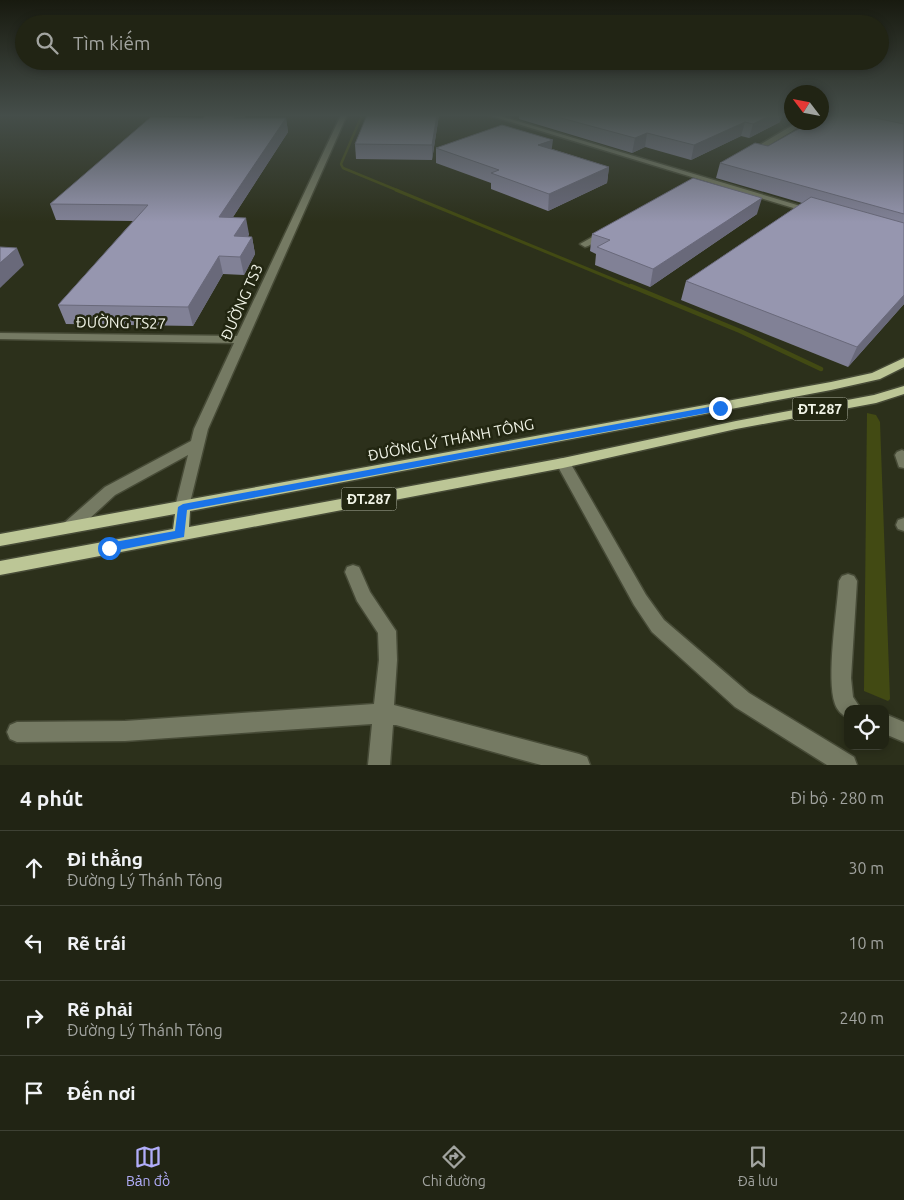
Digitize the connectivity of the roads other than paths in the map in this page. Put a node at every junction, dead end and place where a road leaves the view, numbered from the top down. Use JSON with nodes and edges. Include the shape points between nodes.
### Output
{"nodes":[{"id":1,"x":328,"y":151,"type":"edge"},
{"id":2,"x":609,"y":151,"type":"edge"},
{"id":3,"x":753,"y":151,"type":"edge"},
{"id":4,"x":740,"y":158,"type":"edge"},
{"id":5,"x":718,"y":171,"type":"dead end"},
{"id":6,"x":703,"y":179,"type":"junction"},
{"id":7,"x":695,"y":183,"type":"edge"},
{"id":8,"x":818,"y":213,"type":"edge"},
{"id":9,"x":614,"y":228,"type":"edge"},
{"id":10,"x":585,"y":244,"type":"dead end"},
{"id":11,"x":0,"y":336,"type":"edge"},
{"id":12,"x":241,"y":340,"type":"junction"},
{"id":13,"x":904,"y":362,"type":"edge"},
{"id":14,"x":904,"y":390,"type":"edge"},
{"id":15,"x":720,"y":408,"type":"junction"},
{"id":16,"x":736,"y":425,"type":"junction"},
{"id":17,"x":197,"y":444,"type":"junction"},
{"id":18,"x":564,"y":463,"type":"junction"},
{"id":19,"x":183,"y":507,"type":"junction"},
{"id":20,"x":70,"y":527,"type":"junction"},
{"id":21,"x":180,"y":534,"type":"junction"},
{"id":22,"x":0,"y":540,"type":"edge"},
{"id":23,"x":0,"y":569,"type":"edge"},
{"id":24,"x":353,"y":572,"type":"dead end"},
{"id":25,"x":848,"y":582,"type":"dead end"},
{"id":26,"x":847,"y":705,"type":"edge"},
{"id":27,"x":384,"y":714,"type":"junction"},
{"id":28,"x":889,"y":726,"type":"edge"},
{"id":29,"x":17,"y":732,"type":"dead end"},
{"id":30,"x":904,"y":732,"type":"edge"},
{"id":31,"x":379,"y":765,"type":"edge"},
{"id":32,"x":579,"y":765,"type":"edge"},
{"id":33,"x":846,"y":765,"type":"edge"}],
"edges":[{"from":1,"to":12,"type":"street","name":"ĐƯỜNG TS3"},
{"from":2,"to":6,"type":"street"},
{"from":3,"to":4,"type":"street"},
{"from":5,"to":6,"type":"street"},
{"from":6,"to":7,"type":"street"},
{"from":6,"to":8,"type":"street"},
{"from":9,"to":10,"type":"street"},
{"from":11,"to":12,"type":"street","name":"ĐƯỜNG TS27"},
{"from":12,"to":17,"type":"street","name":"ĐƯỜNG TS3"},
{"from":13,"to":15,"type":"main road","name":"ĐƯỜNG LÝ THÁNH TÔNG","number":"ĐT.287","via":[[876,376]]},
{"from":14,"to":16,"type":"main road","number":"ĐT.287"},
{"from":15,"to":16,"type":"main road"},
{"from":15,"to":19,"type":"main road","name":"ĐƯỜNG LÝ THÁNH TÔNG","number":"ĐT.287"},
{"from":16,"to":18,"type":"main road","number":"ĐT.287"},
{"from":17,"to":19,"type":"street","name":"ĐƯỜNG TS3"},
{"from":17,"to":20,"type":"street","via":[[110,491]]},
{"from":18,"to":21,"type":"main road","number":"ĐT.287"},
{"from":18,"to":33,"type":"street","via":[[640,600],[658,626],[742,700]]},
{"from":19,"to":20,"type":"main road","name":"ĐƯỜNG LÝ THÁNH TÔNG","number":"ĐT.287"},
{"from":19,"to":21,"type":"main road"},
{"from":20,"to":22,"type":"main road","name":"ĐƯỜNG LÝ THÁNH TÔNG","number":"ĐT.287"},
{"from":21,"to":23,"type":"main road","number":"ĐT.287"},
{"from":24,"to":27,"type":"street","via":[[363,596],[386,632],[388,660]]},
{"from":25,"to":26,"type":"street","via":[[841,678]]},
{"from":27,"to":29,"type":"street","via":[[125,731]]},
{"from":27,"to":31,"type":"street"},
{"from":27,"to":32,"type":"street"},
{"from":28,"to":30,"type":"street"}]}
